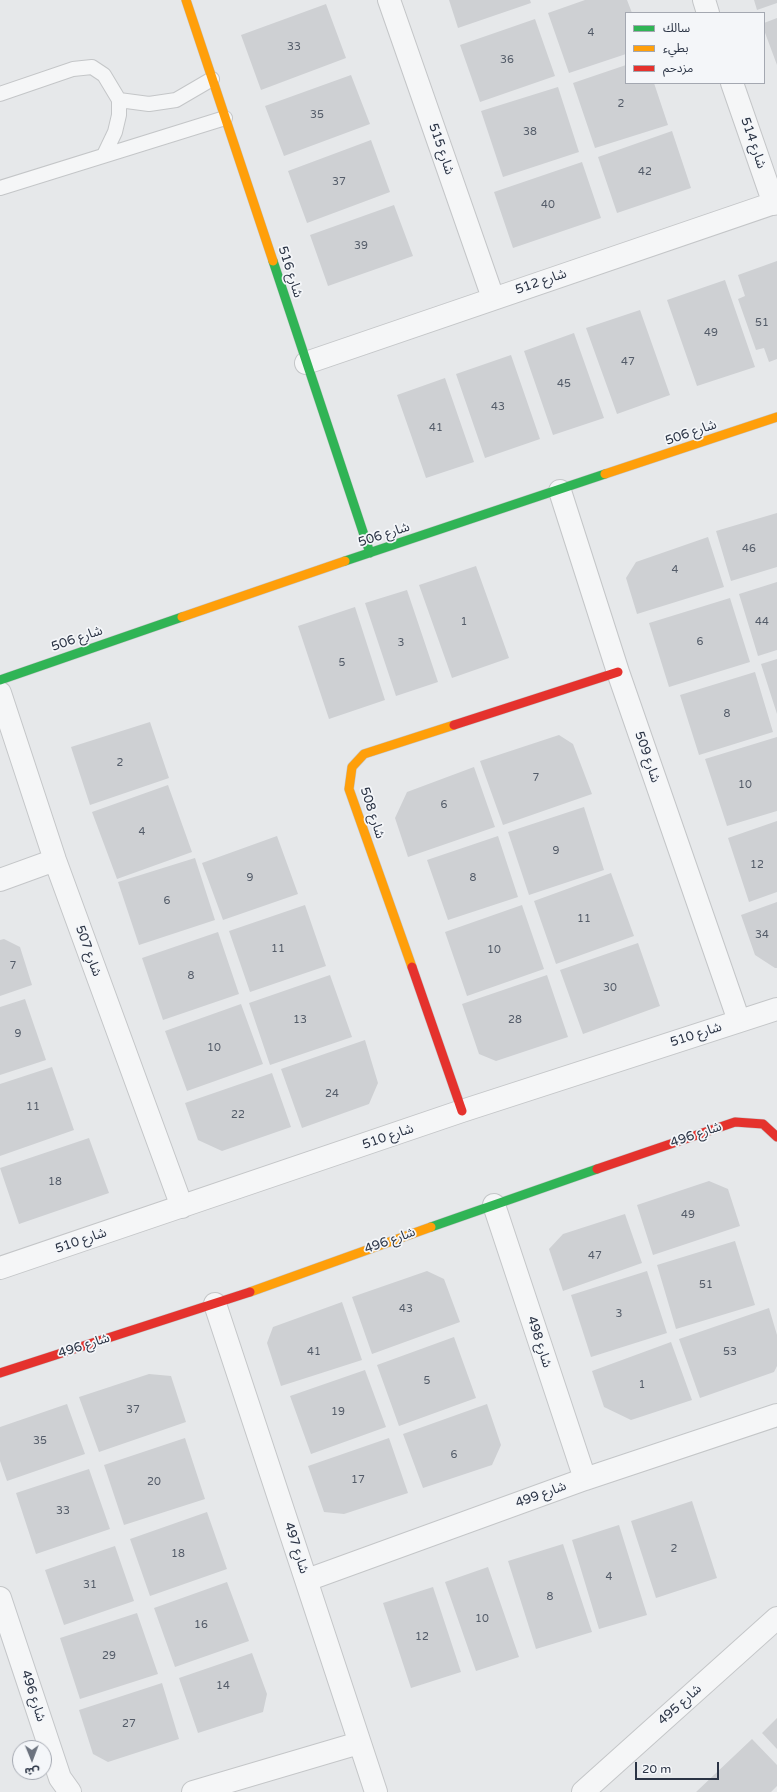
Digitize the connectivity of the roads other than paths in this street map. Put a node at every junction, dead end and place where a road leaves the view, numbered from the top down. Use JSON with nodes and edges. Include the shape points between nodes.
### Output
{"nodes":[{"id":1,"x":186,"y":0,"type":"edge"},
{"id":2,"x":389,"y":0,"type":"edge"},
{"id":3,"x":704,"y":0,"type":"edge"},
{"id":4,"x":708,"y":12,"type":"edge"},
{"id":5,"x":212,"y":79,"type":"junction"},
{"id":6,"x":732,"y":84,"type":"edge"},
{"id":7,"x":0,"y":94,"type":"edge"},
{"id":8,"x":119,"y":100,"type":"junction"},
{"id":9,"x":225,"y":118,"type":"junction"},
{"id":10,"x":104,"y":155,"type":"junction"},
{"id":11,"x":0,"y":188,"type":"edge"},
{"id":12,"x":775,"y":203,"type":"edge"},
{"id":13,"x":493,"y":298,"type":"junction"},
{"id":14,"x":306,"y":363,"type":"junction"},
{"id":15,"x":777,"y":418,"type":"edge"},
{"id":16,"x":560,"y":491,"type":"junction"},
{"id":17,"x":370,"y":553,"type":"junction"},
{"id":18,"x":618,"y":672,"type":"junction"},
{"id":19,"x":0,"y":680,"type":"edge"},
{"id":20,"x":0,"y":693,"type":"edge"},
{"id":21,"x":55,"y":860,"type":"junction"},
{"id":22,"x":0,"y":880,"type":"edge"},
{"id":23,"x":777,"y":1009,"type":"edge"},
{"id":24,"x":739,"y":1022,"type":"junction"},
{"id":25,"x":462,"y":1111,"type":"junction"},
{"id":26,"x":777,"y":1138,"type":"edge"},
{"id":27,"x":494,"y":1205,"type":"junction"},
{"id":28,"x":182,"y":1207,"type":"junction"},
{"id":29,"x":0,"y":1268,"type":"edge"},
{"id":30,"x":215,"y":1304,"type":"junction"},
{"id":31,"x":0,"y":1373,"type":"edge"},
{"id":32,"x":777,"y":1415,"type":"edge"},
{"id":33,"x":585,"y":1479,"type":"junction"},
{"id":34,"x":307,"y":1580,"type":"junction"},
{"id":35,"x":0,"y":1598,"type":"edge"},
{"id":36,"x":777,"y":1618,"type":"edge"},
{"id":37,"x":359,"y":1743,"type":"junction"},
{"id":38,"x":70,"y":1792,"type":"edge"},
{"id":39,"x":193,"y":1792,"type":"edge"},
{"id":40,"x":376,"y":1792,"type":"edge"},
{"id":41,"x":583,"y":1792,"type":"edge"}],
"edges":[{"from":1,"to":5,"type":"street","name":"شارع 516"},
{"from":2,"to":13,"type":"street","name":"شارع 515"},
{"from":3,"to":4,"type":"street"},
{"from":5,"to":8,"type":"lane","via":[[176,100],[149,104]]},
{"from":5,"to":9,"type":"street","name":"شارع 516"},
{"from":6,"to":12,"type":"street","name":"شارع 514"},
{"from":7,"to":8,"type":"lane","via":[[73,69],[92,67],[104,74]]},
{"from":8,"to":10,"type":"lane","via":[[115,132]]},
{"from":9,"to":10,"type":"lane"},
{"from":9,"to":14,"type":"street","name":"شارع 516"},
{"from":10,"to":11,"type":"lane"},
{"from":12,"to":13,"type":"street","name":"شارع 512"},
{"from":13,"to":14,"type":"street","name":"شارع 512"},
{"from":14,"to":17,"type":"street","name":"شارع 516"},
{"from":15,"to":16,"type":"street","name":"شارع 506"},
{"from":16,"to":17,"type":"street","name":"شارع 506"},
{"from":16,"to":18,"type":"street","name":"شارع 509"},
{"from":17,"to":19,"type":"street","name":"شارع 506"},
{"from":18,"to":24,"type":"street","name":"شارع 509"},
{"from":18,"to":25,"type":"street","name":"شارع 508","via":[[364,754],[352,767],[349,789]]},
{"from":20,"to":21,"type":"street","name":"شارع 507"},
{"from":21,"to":22,"type":"street"},
{"from":21,"to":28,"type":"street","name":"شارع 507"},
{"from":23,"to":24,"type":"street","name":"شارع 510"},
{"from":24,"to":25,"type":"street","name":"شارع 510"},
{"from":25,"to":28,"type":"street","name":"شارع 510"},
{"from":26,"to":27,"type":"street","name":"شارع 496","via":[[762,1124],[735,1122]]},
{"from":27,"to":30,"type":"street","name":"شارع 496"},
{"from":27,"to":33,"type":"street","name":"شارع 498"},
{"from":28,"to":29,"type":"street","name":"شارع 510"},
{"from":30,"to":31,"type":"street","name":"شارع 496"},
{"from":30,"to":34,"type":"street","name":"شارع 497"},
{"from":32,"to":33,"type":"street","name":"شارع 499"},
{"from":33,"to":34,"type":"street","name":"شارع 499"},
{"from":34,"to":37,"type":"street","name":"شارع 497"},
{"from":35,"to":38,"type":"street","name":"شارع 496","via":[[60,1778]]},
{"from":36,"to":41,"type":"street","name":"شارع 495"},
{"from":37,"to":39,"type":"street"},
{"from":37,"to":40,"type":"street","name":"شارع 497"}]}
